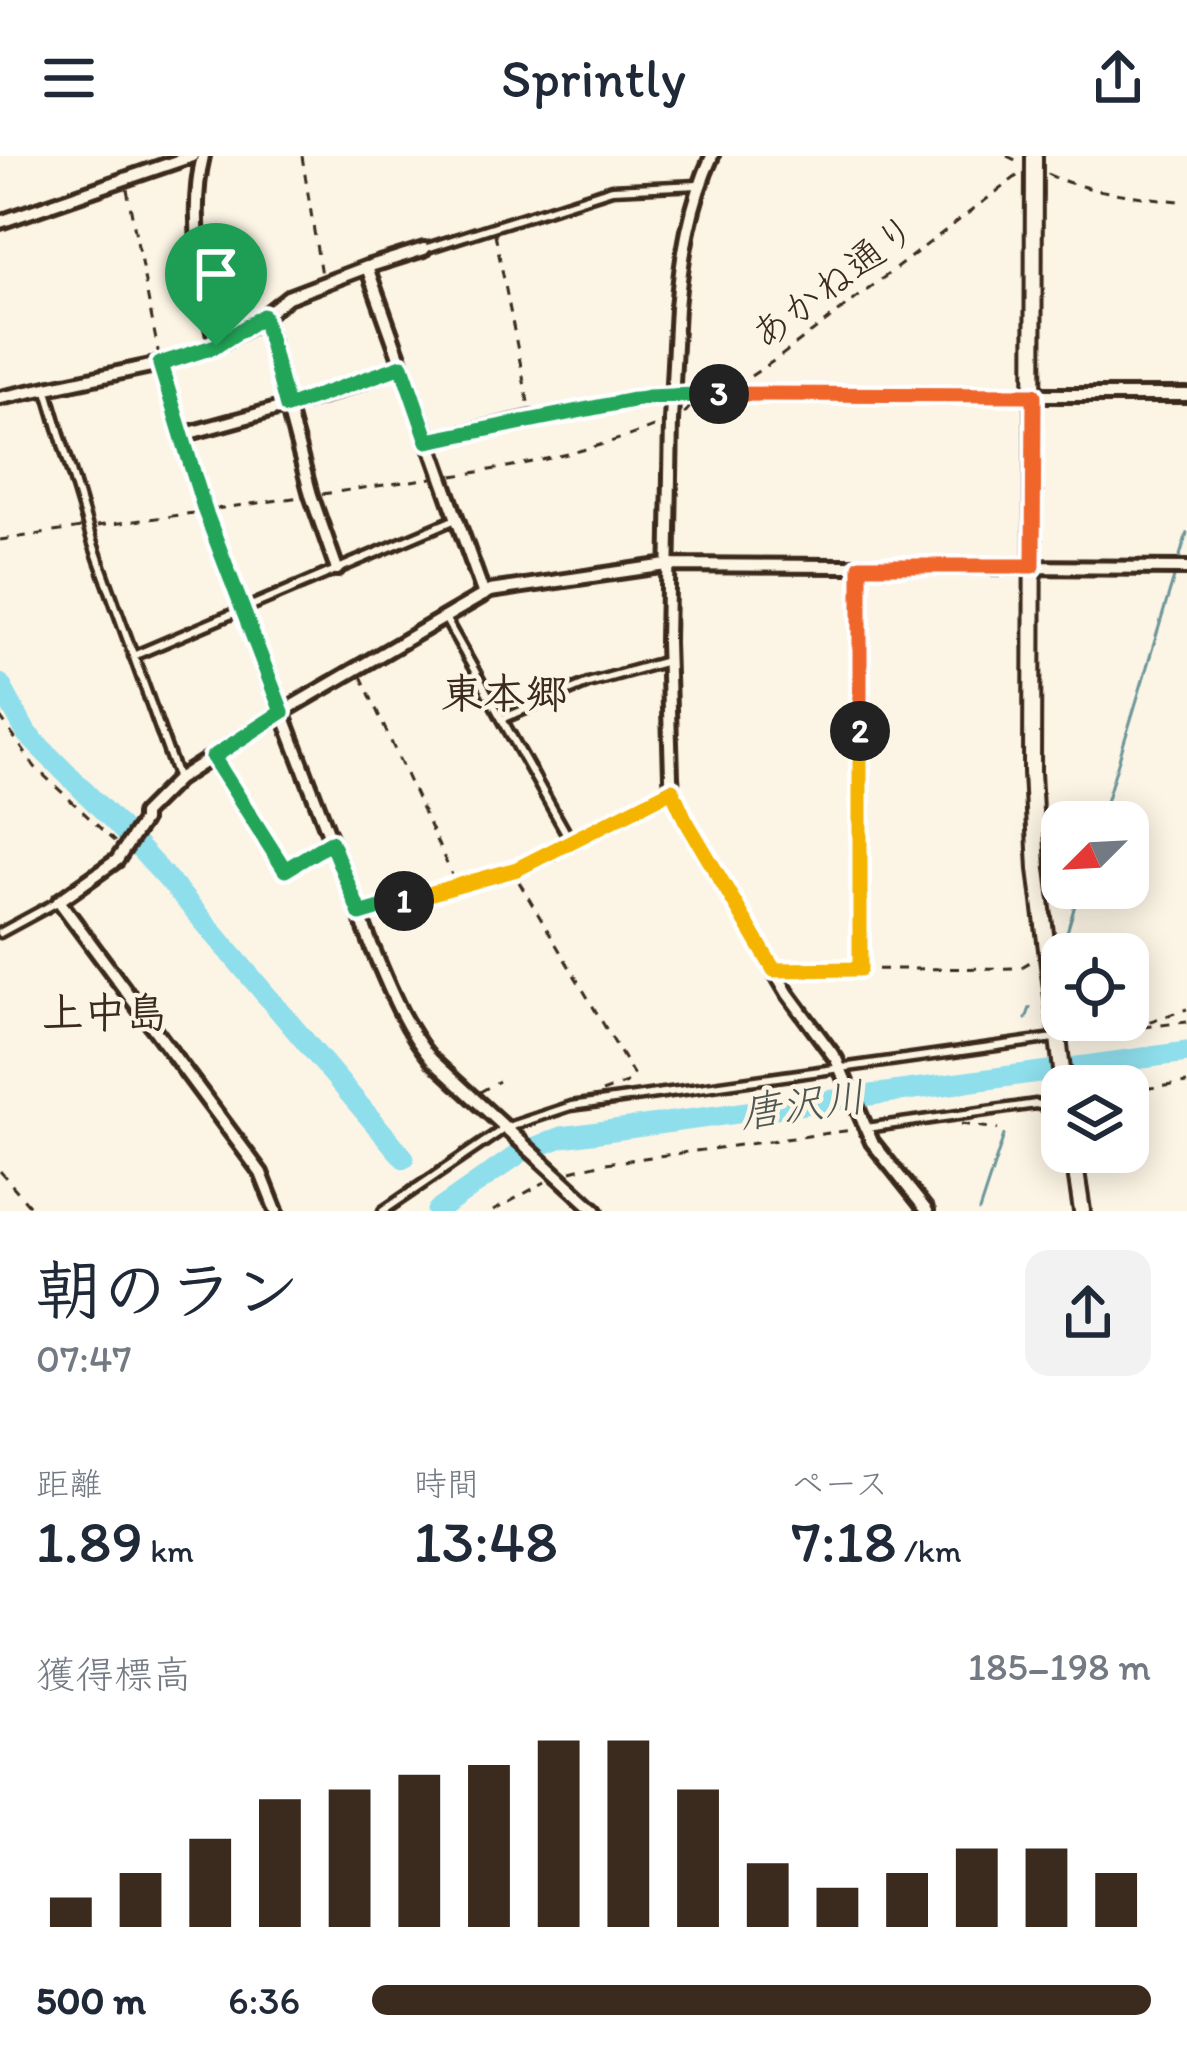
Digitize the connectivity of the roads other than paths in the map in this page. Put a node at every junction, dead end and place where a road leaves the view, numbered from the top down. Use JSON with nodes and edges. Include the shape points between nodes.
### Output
{"nodes":[{"id":1,"x":192,"y":156,"type":"edge"},
{"id":2,"x":203,"y":156,"type":"edge"},
{"id":3,"x":712,"y":156,"type":"edge"},
{"id":4,"x":1030,"y":165,"type":"edge"},
{"id":5,"x":698,"y":185,"type":"junction"},
{"id":6,"x":0,"y":222,"type":"edge"},
{"id":7,"x":424,"y":249,"type":"joint"},
{"id":8,"x":367,"y":267,"type":"junction"},
{"id":9,"x":263,"y":316,"type":"junction"},
{"id":10,"x":216,"y":346,"type":"junction"},
{"id":11,"x":160,"y":364,"type":"junction"},
{"id":12,"x":402,"y":366,"type":"junction"},
{"id":13,"x":46,"y":388,"type":"junction"},
{"id":14,"x":1187,"y":394,"type":"edge"},
{"id":15,"x":672,"y":395,"type":"junction"},
{"id":16,"x":1034,"y":395,"type":"junction"},
{"id":17,"x":0,"y":398,"type":"edge"},
{"id":18,"x":287,"y":407,"type":"junction"},
{"id":19,"x":532,"y":418,"type":"joint"},
{"id":20,"x":182,"y":435,"type":"junction"},
{"id":21,"x":428,"y":441,"type":"junction"},
{"id":22,"x":456,"y":519,"type":"junction"},
{"id":23,"x":667,"y":566,"type":"junction"},
{"id":24,"x":1033,"y":566,"type":"junction"},
{"id":25,"x":337,"y":568,"type":"junction"},
{"id":26,"x":1187,"y":568,"type":"edge"},
{"id":27,"x":484,"y":595,"type":"junction"},
{"id":28,"x":244,"y":610,"type":"junction"},
{"id":29,"x":445,"y":619,"type":"junction"},
{"id":30,"x":133,"y":656,"type":"junction"},
{"id":31,"x":668,"y":661,"type":"junction"},
{"id":32,"x":282,"y":712,"type":"junction"},
{"id":33,"x":502,"y":719,"type":"junction"},
{"id":34,"x":213,"y":757,"type":"junction"},
{"id":35,"x":178,"y":779,"type":"junction"},
{"id":36,"x":672,"y":790,"type":"junction"},
{"id":37,"x":571,"y":841,"type":"junction"},
{"id":38,"x":331,"y":842,"type":"junction"},
{"id":39,"x":59,"y":902,"type":"junction"},
{"id":40,"x":360,"y":914,"type":"junction"},
{"id":41,"x":0,"y":933,"type":"edge"},
{"id":42,"x":1046,"y":933,"type":"edge"},
{"id":43,"x":1046,"y":1041,"type":"edge"},
{"id":44,"x":843,"y":1072,"type":"junction"},
{"id":45,"x":1041,"y":1105,"type":"edge"},
{"id":46,"x":865,"y":1126,"type":"junction"},
{"id":47,"x":507,"y":1131,"type":"junction"},
{"id":48,"x":1076,"y":1173,"type":"edge"},
{"id":49,"x":276,"y":1211,"type":"edge"},
{"id":50,"x":383,"y":1211,"type":"edge"},
{"id":51,"x":596,"y":1211,"type":"edge"},
{"id":52,"x":927,"y":1211,"type":"edge"},
{"id":53,"x":1082,"y":1211,"type":"edge"}],
"edges":[{"from":1,"to":6,"type":"street"},
{"from":2,"to":10,"type":"street","via":[[198,244]]},
{"from":3,"to":5,"type":"street"},
{"from":4,"to":16,"type":"street"},
{"from":5,"to":7,"type":"lane","via":[[612,189]]},
{"from":5,"to":15,"type":"street","via":[[680,275]]},
{"from":7,"to":8,"type":"street"},
{"from":8,"to":9,"type":"street","via":[[288,297]]},
{"from":8,"to":12,"type":"street"},
{"from":9,"to":10,"type":"street"},
{"from":9,"to":18,"type":"street"},
{"from":10,"to":11,"type":"street"},
{"from":11,"to":13,"type":"street"},
{"from":11,"to":20,"type":"street"},
{"from":12,"to":18,"type":"street"},
{"from":12,"to":21,"type":"street"},
{"from":13,"to":17,"type":"street"},
{"from":13,"to":30,"type":"lane"},
{"from":14,"to":16,"type":"street"},
{"from":15,"to":16,"type":"lane"},
{"from":15,"to":19,"type":"lane"},
{"from":15,"to":23,"type":"street"},
{"from":16,"to":24,"type":"street"},
{"from":18,"to":20,"type":"street"},
{"from":18,"to":25,"type":"street"},
{"from":19,"to":21,"type":"street"},
{"from":20,"to":28,"type":"street"},
{"from":21,"to":22,"type":"street"},
{"from":22,"to":25,"type":"lane"},
{"from":22,"to":27,"type":"street"},
{"from":23,"to":24,"type":"street"},
{"from":23,"to":27,"type":"street"},
{"from":23,"to":31,"type":"street"},
{"from":24,"to":26,"type":"street"},
{"from":24,"to":42,"type":"street","via":[[1034,835]]},
{"from":25,"to":28,"type":"lane"},
{"from":27,"to":29,"type":"street"},
{"from":28,"to":30,"type":"lane"},
{"from":28,"to":32,"type":"street"},
{"from":29,"to":32,"type":"street"},
{"from":29,"to":33,"type":"lane"},
{"from":30,"to":35,"type":"lane"},
{"from":31,"to":33,"type":"lane"},
{"from":31,"to":36,"type":"street"},
{"from":32,"to":34,"type":"street"},
{"from":32,"to":38,"type":"street"},
{"from":33,"to":37,"type":"lane"},
{"from":34,"to":35,"type":"street"},
{"from":34,"to":38,"type":"lane","via":[[285,870]]},
{"from":35,"to":39,"type":"street","via":[[108,868]]},
{"from":36,"to":37,"type":"street"},
{"from":36,"to":44,"type":"street","via":[[774,970]]},
{"from":37,"to":40,"type":"street","via":[[512,871]]},
{"from":38,"to":40,"type":"street"},
{"from":39,"to":41,"type":"lane"},
{"from":39,"to":49,"type":"street","via":[[261,1173]]},
{"from":40,"to":47,"type":"street","via":[[419,1045]]},
{"from":43,"to":44,"type":"lane"},
{"from":44,"to":46,"type":"street"},
{"from":44,"to":47,"type":"lane","via":[[571,1106]]},
{"from":45,"to":46,"type":"lane"},
{"from":46,"to":52,"type":"street"},
{"from":47,"to":50,"type":"lane"},
{"from":47,"to":51,"type":"street"},
{"from":48,"to":53,"type":"street"}]}
